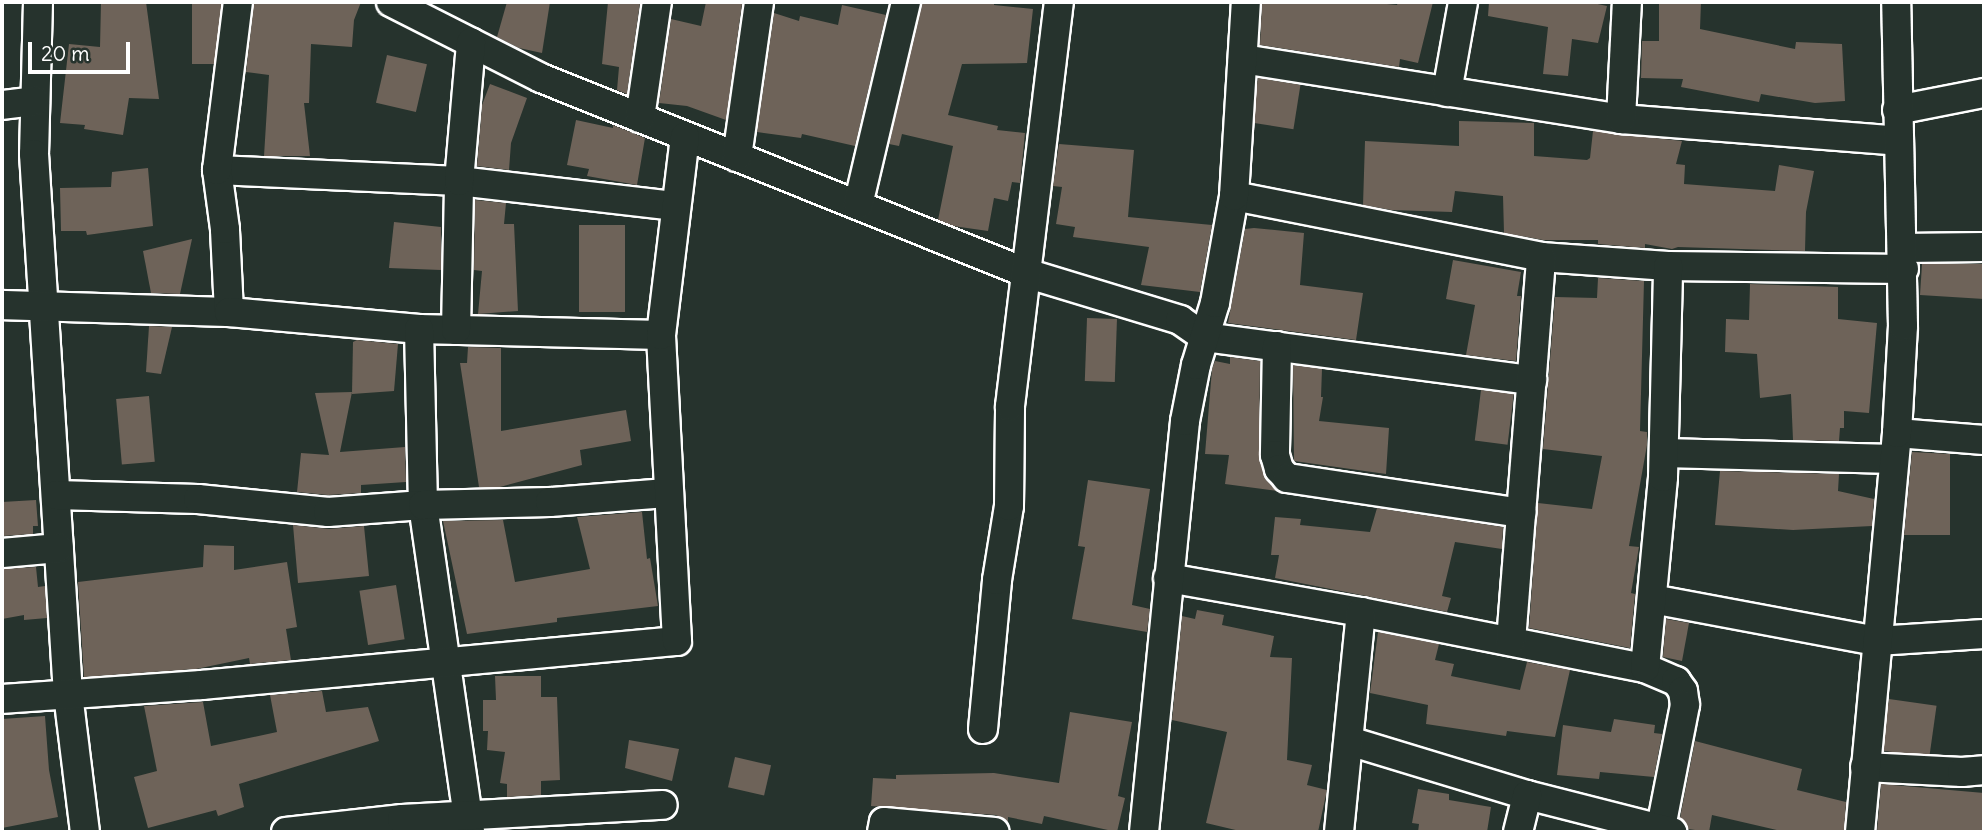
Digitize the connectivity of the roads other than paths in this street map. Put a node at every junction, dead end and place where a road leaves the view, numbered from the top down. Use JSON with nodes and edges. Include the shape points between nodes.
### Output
{"nodes":[{"id":1,"x":38,"y":2,"type":"edge"},
{"id":2,"x":238,"y":2,"type":"edge"},
{"id":3,"x":391,"y":2,"type":"edge"},
{"id":4,"x":657,"y":2,"type":"edge"},
{"id":5,"x":759,"y":2,"type":"edge"},
{"id":6,"x":906,"y":2,"type":"edge"},
{"id":7,"x":1059,"y":2,"type":"edge"},
{"id":8,"x":1247,"y":2,"type":"edge"},
{"id":9,"x":1463,"y":2,"type":"edge"},
{"id":10,"x":1627,"y":2,"type":"edge"},
{"id":11,"x":1896,"y":2,"type":"edge"},
{"id":12,"x":437,"y":13,"type":"edge"},
{"id":13,"x":471,"y":43,"type":"junction"},
{"id":14,"x":1243,"y":59,"type":"junction"},
{"id":15,"x":1447,"y":92,"type":"junction"},
{"id":16,"x":1984,"y":93,"type":"edge"},
{"id":17,"x":35,"y":101,"type":"junction"},
{"id":18,"x":2,"y":105,"type":"edge"},
{"id":19,"x":1898,"y":110,"type":"junction"},
{"id":20,"x":639,"y":118,"type":"junction"},
{"id":21,"x":1621,"y":119,"type":"junction"},
{"id":22,"x":685,"y":136,"type":"junction"},
{"id":23,"x":1898,"y":141,"type":"junction"},
{"id":24,"x":737,"y":157,"type":"junction"},
{"id":25,"x":217,"y":170,"type":"junction"},
{"id":26,"x":459,"y":181,"type":"junction"},
{"id":27,"x":1234,"y":196,"type":"junction"},
{"id":28,"x":858,"y":205,"type":"junction"},
{"id":29,"x":676,"y":206,"type":"junction"},
{"id":30,"x":1984,"y":247,"type":"edge"},
{"id":31,"x":1541,"y":257,"type":"junction"},
{"id":32,"x":1903,"y":258,"type":"junction"},
{"id":33,"x":1668,"y":266,"type":"junction"},
{"id":34,"x":1028,"y":274,"type":"junction"},
{"id":35,"x":43,"y":304,"type":"junction"},
{"id":36,"x":2,"y":305,"type":"edge"},
{"id":37,"x":229,"y":312,"type":"junction"},
{"id":38,"x":419,"y":329,"type":"junction"},
{"id":39,"x":456,"y":330,"type":"junction"},
{"id":40,"x":660,"y":335,"type":"junction"},
{"id":41,"x":1204,"y":337,"type":"junction"},
{"id":42,"x":1277,"y":346,"type":"junction"},
{"id":43,"x":1532,"y":380,"type":"junction"},
{"id":44,"x":1984,"y":440,"type":"edge"},
{"id":45,"x":1896,"y":446,"type":"junction"},
{"id":46,"x":1664,"y":453,"type":"junction"},
{"id":47,"x":667,"y":493,"type":"junction"},
{"id":48,"x":56,"y":495,"type":"junction"},
{"id":49,"x":423,"y":505,"type":"junction"},
{"id":50,"x":1521,"y":513,"type":"junction"},
{"id":51,"x":59,"y":548,"type":"junction"},
{"id":52,"x":2,"y":552,"type":"edge"},
{"id":53,"x":1168,"y":578,"type":"junction"},
{"id":54,"x":1652,"y":598,"type":"junction"},
{"id":55,"x":1361,"y":612,"type":"junction"},
{"id":56,"x":1984,"y":634,"type":"edge"},
{"id":57,"x":1511,"y":641,"type":"junction"},
{"id":58,"x":1877,"y":641,"type":"junction"},
{"id":59,"x":447,"y":662,"type":"junction"},
{"id":60,"x":1645,"y":668,"type":"junction"},
{"id":61,"x":68,"y":694,"type":"junction"},
{"id":62,"x":2,"y":699,"type":"edge"},
{"id":63,"x":983,"y":729,"type":"dead end"},
{"id":64,"x":1349,"y":741,"type":"junction"},
{"id":65,"x":1865,"y":766,"type":"junction"},
{"id":66,"x":1984,"y":770,"type":"edge"},
{"id":67,"x":1527,"y":795,"type":"junction"},
{"id":68,"x":663,"y":805,"type":"dead end"},
{"id":69,"x":470,"y":824,"type":"edge"},
{"id":70,"x":1664,"y":831,"type":"edge"},
{"id":71,"x":85,"y":832,"type":"edge"},
{"id":72,"x":286,"y":832,"type":"edge"},
{"id":73,"x":882,"y":832,"type":"edge"},
{"id":74,"x":995,"y":832,"type":"edge"},
{"id":75,"x":1144,"y":832,"type":"edge"},
{"id":76,"x":1339,"y":832,"type":"edge"},
{"id":77,"x":1518,"y":832,"type":"edge"},
{"id":78,"x":1860,"y":832,"type":"edge"}],
"edges":[{"from":1,"to":17,"type":"street"},
{"from":2,"to":25,"type":"street"},
{"from":3,"to":12,"type":"street"},
{"from":4,"to":20,"type":"street"},
{"from":5,"to":24,"type":"street"},
{"from":6,"to":28,"type":"street"},
{"from":7,"to":34,"type":"street"},
{"from":8,"to":14,"type":"street"},
{"from":9,"to":15,"type":"street"},
{"from":10,"to":21,"type":"street"},
{"from":11,"to":19,"type":"street"},
{"from":12,"to":13,"type":"street"},
{"from":13,"to":20,"type":"street"},
{"from":13,"to":26,"type":"street"},
{"from":14,"to":15,"type":"street"},
{"from":14,"to":27,"type":"street"},
{"from":15,"to":21,"type":"street"},
{"from":16,"to":19,"type":"street"},
{"from":17,"to":18,"type":"street"},
{"from":17,"to":35,"type":"street"},
{"from":19,"to":23,"type":"street"},
{"from":20,"to":22,"type":"street"},
{"from":21,"to":23,"type":"street"},
{"from":22,"to":24,"type":"street"},
{"from":22,"to":29,"type":"street"},
{"from":23,"to":32,"type":"street"},
{"from":24,"to":28,"type":"street"},
{"from":25,"to":26,"type":"street"},
{"from":25,"to":37,"type":"street"},
{"from":26,"to":29,"type":"street"},
{"from":26,"to":39,"type":"street"},
{"from":27,"to":31,"type":"street"},
{"from":27,"to":41,"type":"street","via":[[1215,303]]},
{"from":28,"to":34,"type":"street"},
{"from":29,"to":40,"type":"street"},
{"from":30,"to":32,"type":"street"},
{"from":31,"to":33,"type":"street"},
{"from":31,"to":43,"type":"street"},
{"from":32,"to":33,"type":"street"},
{"from":32,"to":45,"type":"street"},
{"from":33,"to":46,"type":"street"},
{"from":34,"to":41,"type":"street","via":[[1180,320]]},
{"from":34,"to":63,"type":"street","via":[[1010,406],[1009,506]]},
{"from":35,"to":36,"type":"street"},
{"from":35,"to":37,"type":"street"},
{"from":35,"to":48,"type":"street"},
{"from":37,"to":38,"type":"street"},
{"from":38,"to":39,"type":"street"},
{"from":38,"to":49,"type":"street"},
{"from":39,"to":40,"type":"street"},
{"from":40,"to":47,"type":"street"},
{"from":41,"to":42,"type":"street"},
{"from":41,"to":53,"type":"street","via":[[1185,421]]},
{"from":42,"to":43,"type":"street"},
{"from":42,"to":50,"type":"street","via":[[1275,455],[1287,478]]},
{"from":43,"to":50,"type":"street"},
{"from":44,"to":45,"type":"street"},
{"from":45,"to":46,"type":"street"},
{"from":45,"to":58,"type":"street"},
{"from":46,"to":54,"type":"street"},
{"from":47,"to":49,"type":"street"},
{"from":47,"to":59,"type":"street","via":[[677,641]]},
{"from":48,"to":49,"type":"street","via":[[198,499],[328,512]]},
{"from":48,"to":51,"type":"street"},
{"from":49,"to":59,"type":"street"},
{"from":50,"to":57,"type":"street"},
{"from":51,"to":52,"type":"street"},
{"from":51,"to":61,"type":"street"},
{"from":53,"to":55,"type":"street"},
{"from":53,"to":75,"type":"street"},
{"from":54,"to":58,"type":"street"},
{"from":54,"to":60,"type":"street"},
{"from":55,"to":57,"type":"street"},
{"from":55,"to":64,"type":"street"},
{"from":56,"to":58,"type":"street"},
{"from":57,"to":60,"type":"street"},
{"from":58,"to":65,"type":"street"},
{"from":59,"to":61,"type":"street"},
{"from":59,"to":69,"type":"street"},
{"from":60,"to":70,"type":"street","via":[[1676,681],[1684,691]]},
{"from":61,"to":62,"type":"street"},
{"from":61,"to":71,"type":"street"},
{"from":64,"to":67,"type":"street"},
{"from":64,"to":76,"type":"street"},
{"from":65,"to":66,"type":"street"},
{"from":65,"to":78,"type":"street"},
{"from":67,"to":70,"type":"street"},
{"from":67,"to":77,"type":"street"},
{"from":68,"to":69,"type":"street"},
{"from":69,"to":72,"type":"street"},
{"from":73,"to":74,"type":"street","via":[[884,822]]}]}
